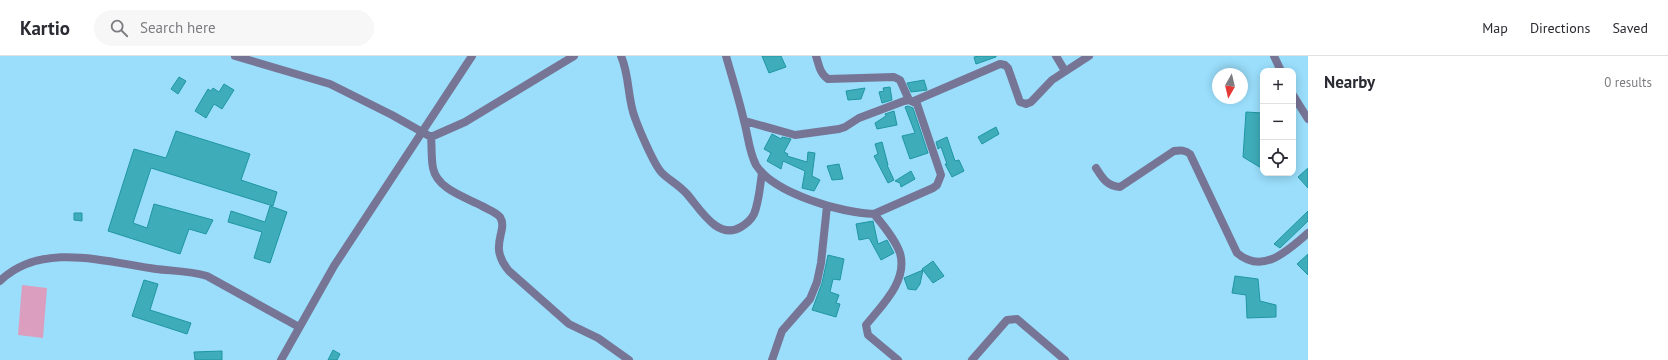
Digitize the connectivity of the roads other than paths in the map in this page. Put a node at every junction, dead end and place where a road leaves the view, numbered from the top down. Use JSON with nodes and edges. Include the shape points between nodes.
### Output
{"nodes":[{"id":1,"x":235,"y":56,"type":"edge"},
{"id":2,"x":472,"y":56,"type":"edge"},
{"id":3,"x":574,"y":56,"type":"edge"},
{"id":4,"x":621,"y":56,"type":"edge"},
{"id":5,"x":726,"y":56,"type":"edge"},
{"id":6,"x":816,"y":56,"type":"edge"},
{"id":7,"x":1056,"y":56,"type":"edge"},
{"id":8,"x":1089,"y":56,"type":"edge"},
{"id":9,"x":1274,"y":56,"type":"edge"},
{"id":10,"x":1279,"y":68,"type":"edge"},
{"id":11,"x":1065,"y":71,"type":"junction"},
{"id":12,"x":1296,"y":100,"type":"edge"},
{"id":13,"x":911,"y":101,"type":"junction"},
{"id":14,"x":1308,"y":119,"type":"edge"},
{"id":15,"x":744,"y":121,"type":"junction"},
{"id":16,"x":420,"y":132,"type":"junction"},
{"id":17,"x":431,"y":137,"type":"junction"},
{"id":18,"x":1096,"y":168,"type":"dead end"},
{"id":19,"x":762,"y":173,"type":"junction"},
{"id":20,"x":827,"y":206,"type":"junction"},
{"id":21,"x":874,"y":214,"type":"junction"},
{"id":22,"x":1308,"y":234,"type":"edge"},
{"id":23,"x":0,"y":281,"type":"edge"},
{"id":24,"x":299,"y":327,"type":"junction"},
{"id":25,"x":775,"y":359,"type":"edge"},
{"id":26,"x":281,"y":360,"type":"edge"},
{"id":27,"x":629,"y":360,"type":"edge"},
{"id":28,"x":898,"y":360,"type":"edge"},
{"id":29,"x":972,"y":360,"type":"edge"},
{"id":30,"x":1066,"y":360,"type":"edge"}],
"edges":[{"from":1,"to":16,"type":"street","via":[[330,84]]},
{"from":2,"to":16,"type":"street"},
{"from":3,"to":17,"type":"street","via":[[465,122]]},
{"from":4,"to":19,"type":"street","via":[[635,119],[660,171],[686,192],[712,224],[720,229],[730,230],[747,223],[754,214]]},
{"from":5,"to":15,"type":"street"},
{"from":6,"to":13,"type":"street","via":[[823,76],[828,79],[894,77],[900,80]]},
{"from":7,"to":11,"type":"street"},
{"from":8,"to":11,"type":"street"},
{"from":9,"to":10,"type":"street"},
{"from":11,"to":13,"type":"street","via":[[1026,104],[1020,102],[1008,68],[1000,64]]},
{"from":12,"to":14,"type":"street"},
{"from":13,"to":15,"type":"street","via":[[859,118],[845,127],[802,135]]},
{"from":13,"to":21,"type":"street","via":[[917,104],[941,175],[940,180],[933,188]]},
{"from":15,"to":19,"type":"street","via":[[752,155]]},
{"from":16,"to":17,"type":"street"},
{"from":16,"to":24,"type":"street","via":[[334,266]]},
{"from":17,"to":27,"type":"street","via":[[433,167],[440,182],[500,217],[502,222],[498,252],[501,262],[569,324],[598,338]]},
{"from":18,"to":22,"type":"street","via":[[1106,183],[1120,187],[1174,151],[1186,151],[1190,154],[1238,253],[1246,261],[1258,264],[1270,261]]},
{"from":19,"to":20,"type":"street","via":[[783,187]]},
{"from":20,"to":21,"type":"street"},
{"from":20,"to":25,"type":"street","via":[[817,282],[810,299],[782,331]]},
{"from":21,"to":28,"type":"street","via":[[899,251],[901,262],[897,284],[866,325],[866,330],[868,335]]},
{"from":23,"to":24,"type":"street","via":[[15,269],[62,256],[195,272],[207,276]]},
{"from":24,"to":26,"type":"street"},
{"from":29,"to":30,"type":"street","via":[[1007,320],[1012,318],[1017,319]]}]}
